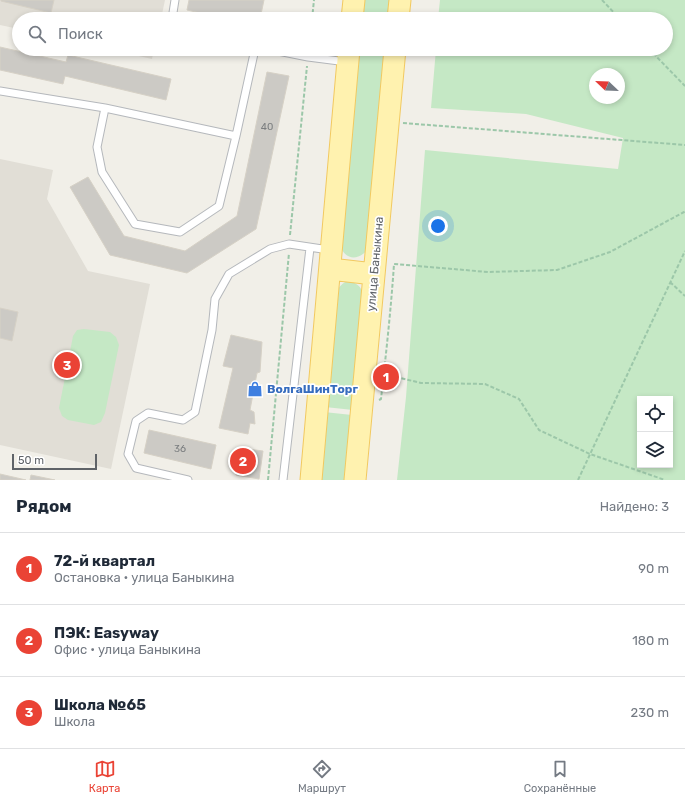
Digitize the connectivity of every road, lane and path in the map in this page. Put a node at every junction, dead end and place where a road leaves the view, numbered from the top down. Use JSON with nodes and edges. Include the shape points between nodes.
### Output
{"nodes":[{"id":1,"x":175,"y":0,"type":"edge"},
{"id":2,"x":314,"y":0,"type":"edge"},
{"id":3,"x":354,"y":0,"type":"edge"},
{"id":4,"x":400,"y":0,"type":"edge"},
{"id":5,"x":602,"y":0,"type":"edge"},
{"id":6,"x":173,"y":12,"type":"edge"},
{"id":7,"x":313,"y":12,"type":"edge"},
{"id":8,"x":353,"y":12,"type":"edge"},
{"id":9,"x":399,"y":12,"type":"edge"},
{"id":10,"x":613,"y":12,"type":"edge"},
{"id":11,"x":253,"y":56,"type":"edge"},
{"id":12,"x":299,"y":56,"type":"edge"},
{"id":13,"x":335,"y":56,"type":"edge"},
{"id":14,"x":349,"y":56,"type":"edge"},
{"id":15,"x":395,"y":56,"type":"edge"},
{"id":16,"x":656,"y":56,"type":"edge"},
{"id":17,"x":308,"y":58,"type":"junction"},
{"id":18,"x":685,"y":86,"type":"edge"},
{"id":19,"x":0,"y":91,"type":"edge"},
{"id":20,"x":106,"y":108,"type":"junction"},
{"id":21,"x":389,"y":122,"type":"junction"},
{"id":22,"x":236,"y":136,"type":"junction"},
{"id":23,"x":685,"y":145,"type":"edge"},
{"id":24,"x":685,"y":210,"type":"edge"},
{"id":25,"x":290,"y":244,"type":"junction"},
{"id":26,"x":310,"y":248,"type":"junction"},
{"id":27,"x":685,"y":251,"type":"edge"},
{"id":28,"x":331,"y":259,"type":"junction"},
{"id":29,"x":374,"y":274,"type":"junction"},
{"id":30,"x":670,"y":282,"type":"junction"},
{"id":31,"x":685,"y":296,"type":"edge"},
{"id":32,"x":384,"y":374,"type":"junction"},
{"id":33,"x":362,"y":406,"type":"junction"},
{"id":34,"x":590,"y":454,"type":"junction"},
{"id":35,"x":188,"y":480,"type":"edge"},
{"id":36,"x":268,"y":480,"type":"edge"},
{"id":37,"x":283,"y":480,"type":"edge"},
{"id":38,"x":311,"y":480,"type":"edge"},
{"id":39,"x":355,"y":480,"type":"edge"},
{"id":40,"x":578,"y":480,"type":"edge"},
{"id":41,"x":665,"y":480,"type":"edge"}],
"edges":[{"from":1,"to":6,"type":"lane"},
{"from":2,"to":7,"type":"path"},
{"from":3,"to":8,"type":"main road"},
{"from":4,"to":9,"type":"main road"},
{"from":5,"to":10,"type":"path"},
{"from":11,"to":22,"type":"lane"},
{"from":12,"to":17,"type":"lane"},
{"from":13,"to":17,"type":"lane"},
{"from":14,"to":28,"type":"main road"},
{"from":15,"to":21,"type":"main road","name":"улица Баныкина"},
{"from":16,"to":18,"type":"path"},
{"from":17,"to":25,"type":"path"},
{"from":19,"to":20,"type":"lane"},
{"from":20,"to":22,"type":"lane"},
{"from":20,"to":22,"type":"lane","via":[[97,147],[102,172],[135,224],[180,232],[218,206]]},
{"from":21,"to":23,"type":"path"},
{"from":21,"to":29,"type":"main road","name":"улица Баныкина"},
{"from":24,"to":32,"type":"path","via":[[610,252],[557,270],[488,272],[394,264]]},
{"from":25,"to":26,"type":"lane"},
{"from":25,"to":35,"type":"lane","via":[[270,249],[228,274],[215,299],[212,330],[195,412],[183,420],[148,413],[136,421],[128,454],[136,468]]},
{"from":25,"to":36,"type":"path"},
{"from":26,"to":28,"type":"lane"},
{"from":26,"to":37,"type":"lane"},
{"from":27,"to":30,"type":"path"},
{"from":28,"to":29,"type":"main road"},
{"from":28,"to":38,"type":"main road"},
{"from":29,"to":33,"type":"main road","name":"улица Баныкина"},
{"from":30,"to":31,"type":"path"},
{"from":30,"to":34,"type":"path"},
{"from":32,"to":33,"type":"path","via":[[381,399]]},
{"from":32,"to":34,"type":"path","via":[[421,383],[485,384],[519,399],[539,430]]},
{"from":33,"to":39,"type":"main road","name":"улица Баныкина"},
{"from":34,"to":40,"type":"path"},
{"from":34,"to":41,"type":"path"}]}
